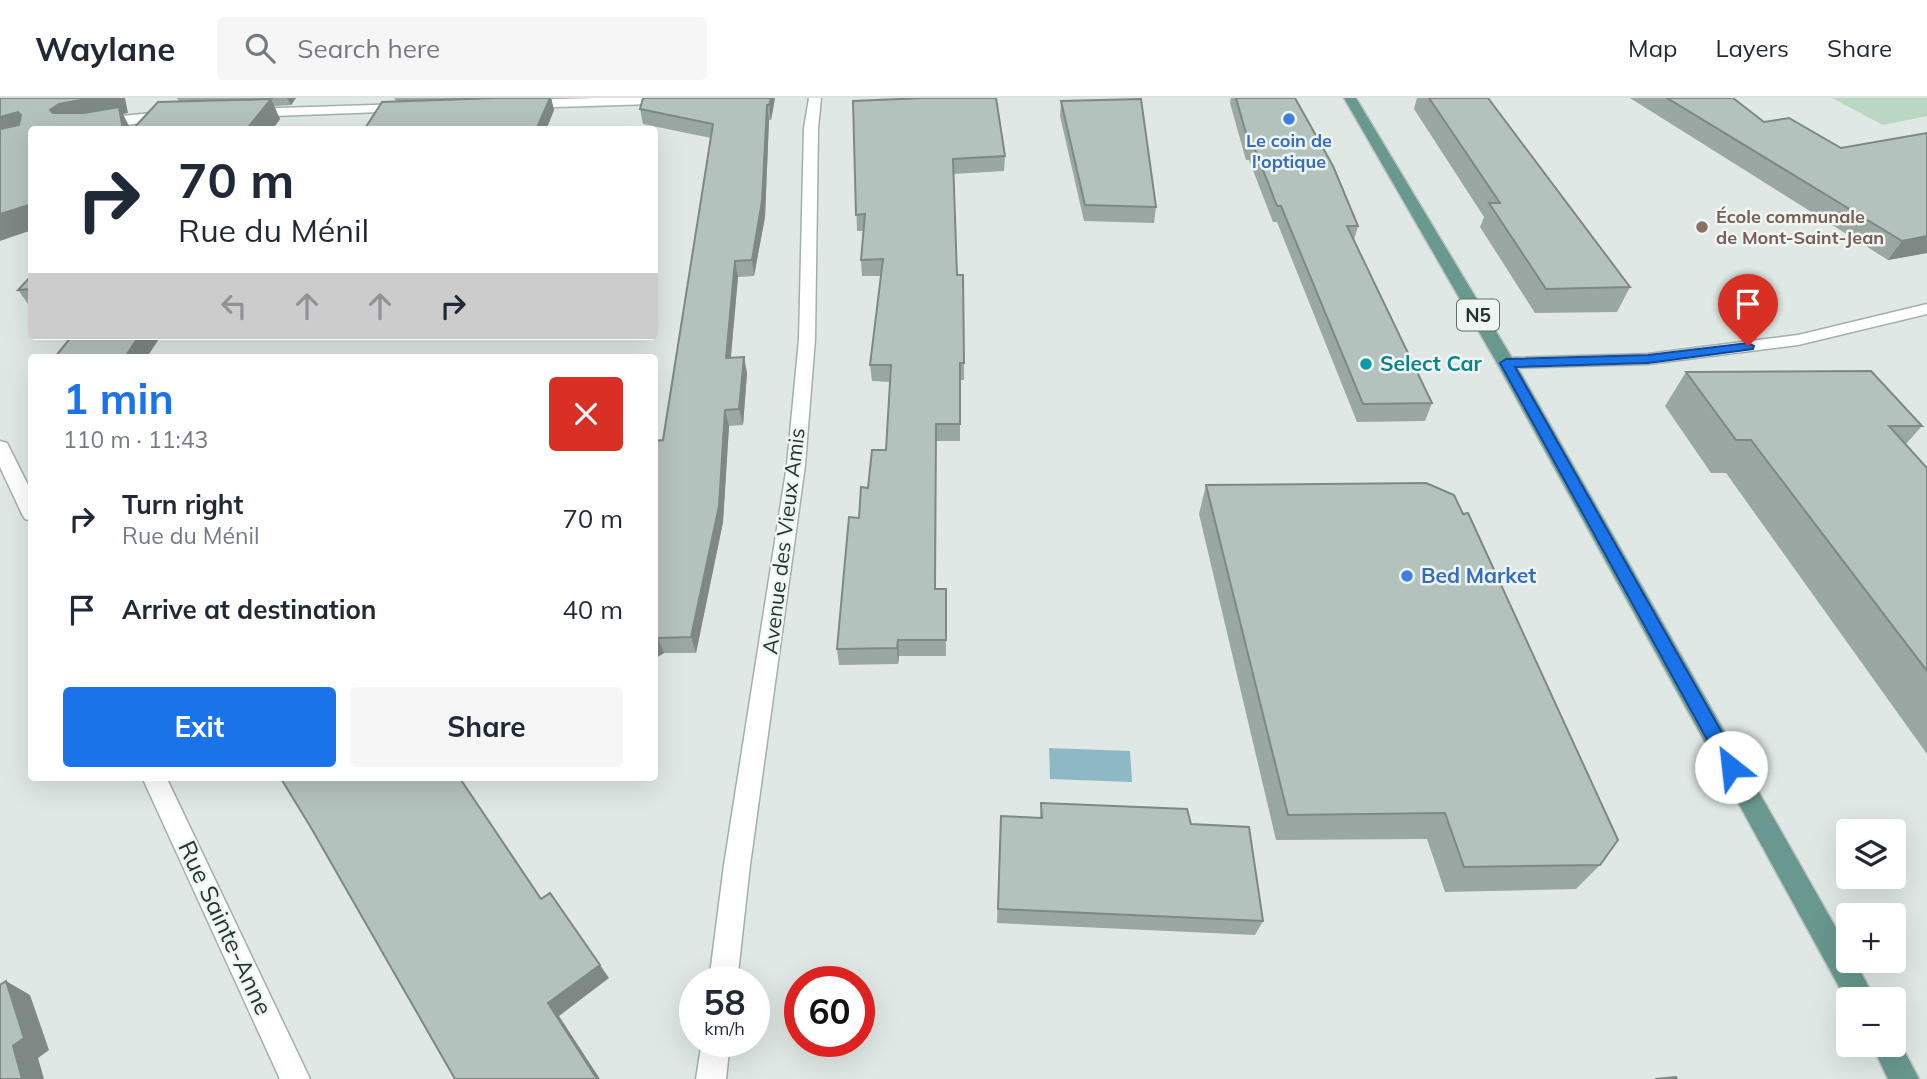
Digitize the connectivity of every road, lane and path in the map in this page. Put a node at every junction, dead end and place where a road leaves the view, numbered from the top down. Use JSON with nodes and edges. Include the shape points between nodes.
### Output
{"nodes":[{"id":1,"x":169,"y":98,"type":"edge"},
{"id":2,"x":717,"y":98,"type":"edge"},
{"id":3,"x":816,"y":98,"type":"edge"},
{"id":4,"x":1350,"y":98,"type":"edge"},
{"id":5,"x":515,"y":104,"type":"edge"},
{"id":6,"x":422,"y":107,"type":"edge"},
{"id":7,"x":233,"y":113,"type":"edge"},
{"id":8,"x":179,"y":115,"type":"edge"},
{"id":9,"x":152,"y":116,"type":"junction"},
{"id":10,"x":95,"y":126,"type":"edge"},
{"id":11,"x":1927,"y":309,"type":"edge"},
{"id":12,"x":1506,"y":363,"type":"junction"},
{"id":13,"x":0,"y":447,"type":"edge"},
{"id":14,"x":28,"y":506,"type":"edge"},
{"id":15,"x":156,"y":781,"type":"edge"},
{"id":16,"x":725,"y":966,"type":"edge"},
{"id":17,"x":1854,"y":987,"type":"edge"},
{"id":18,"x":714,"y":1057,"type":"edge"},
{"id":19,"x":1892,"y":1057,"type":"edge"},
{"id":20,"x":295,"y":1079,"type":"edge"},
{"id":21,"x":711,"y":1079,"type":"edge"},
{"id":22,"x":1904,"y":1079,"type":"edge"}],
"edges":[{"from":1,"to":9,"type":"street"},
{"from":2,"to":5,"type":"street"},
{"from":3,"to":16,"type":"street","name":"Avenue des Vieux Amis","via":[[811,128],[807,339],[796,465]]},
{"from":4,"to":12,"type":"main road","number":"N5"},
{"from":6,"to":7,"type":"street"},
{"from":8,"to":9,"type":"street"},
{"from":9,"to":10,"type":"street"},
{"from":11,"to":12,"type":"street","via":[[1798,340],[1648,359]]},
{"from":12,"to":17,"type":"main road","number":"N5"},
{"from":13,"to":14,"type":"street"},
{"from":15,"to":20,"type":"street","name":"Rue Sainte-Anne"},
{"from":18,"to":21,"type":"street"},
{"from":19,"to":22,"type":"main road"}]}
